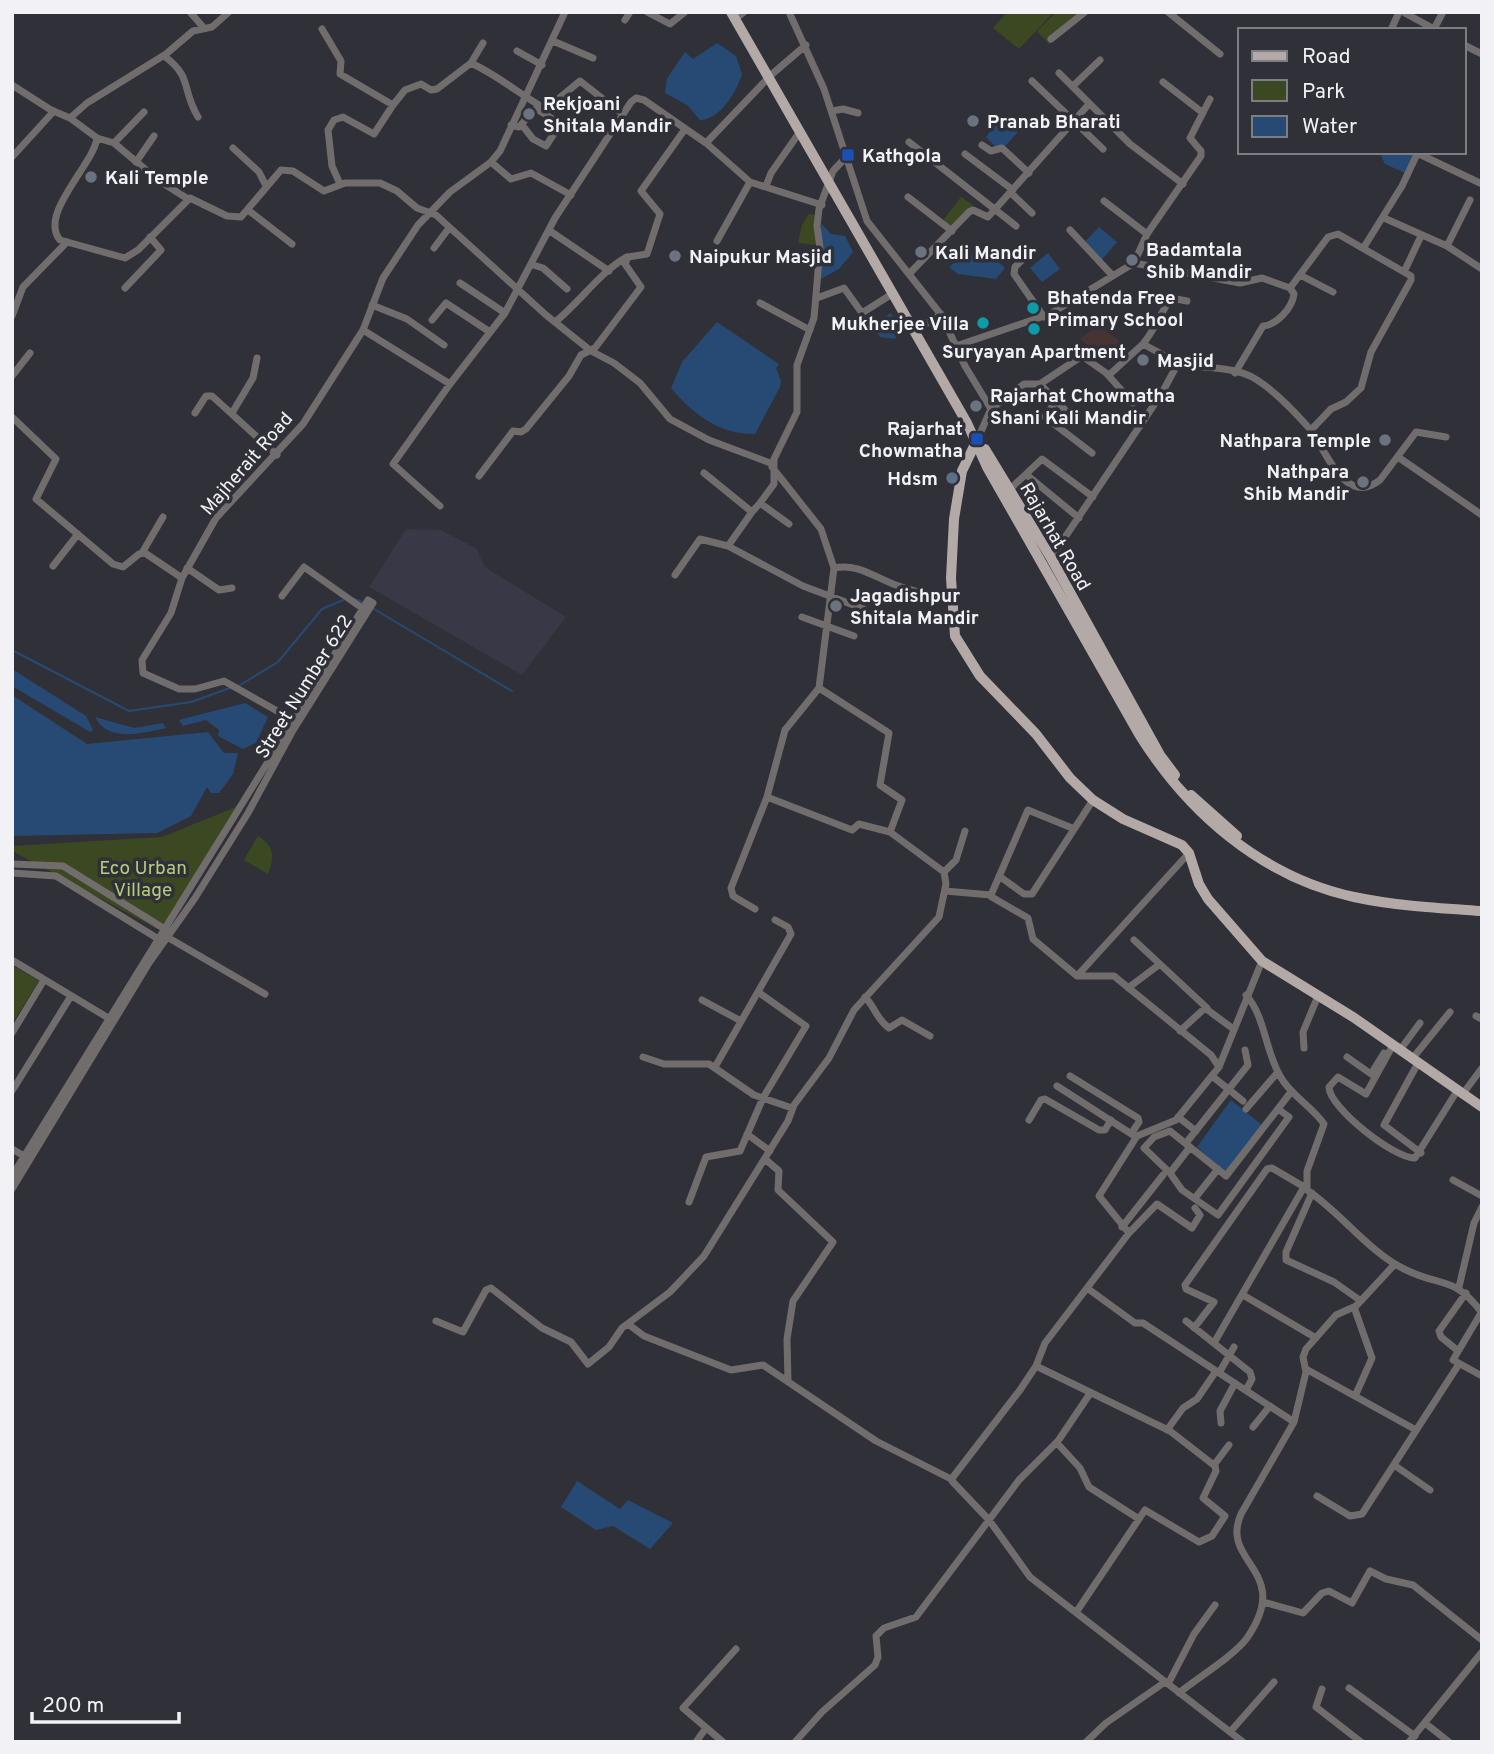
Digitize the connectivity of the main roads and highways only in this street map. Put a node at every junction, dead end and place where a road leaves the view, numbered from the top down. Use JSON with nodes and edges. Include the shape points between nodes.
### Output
{"nodes":[{"id":1,"x":738,"y":13,"type":"edge"},
{"id":2,"x":769,"y":76,"type":"junction"},
{"id":3,"x":829,"y":180,"type":"junction"},
{"id":4,"x":977,"y":439,"type":"junction"},
{"id":5,"x":1006,"y":492,"type":"junction"},
{"id":6,"x":1482,"y":905,"type":"edge"},
{"id":7,"x":1482,"y":911,"type":"edge"},
{"id":8,"x":1482,"y":1107,"type":"edge"}],
"edges":[{"from":1,"to":2,"type":"main road"},
{"from":2,"to":3,"type":"main road"},
{"from":2,"to":3,"type":"main road"},
{"from":3,"to":4,"type":"main road"},
{"from":3,"to":4,"type":"main road"},
{"from":4,"to":5,"type":"main road"},
{"from":4,"to":8,"type":"main road","via":[[962,471],[956,500],[954,630],[968,660],[1093,800],[1189,853],[1208,899],[1262,961]]},
{"from":5,"to":6,"type":"main road","name":"Rajarhat Road","via":[[1051,558],[1160,754],[1188,793],[1247,844],[1298,873],[1340,889]]},
{"from":5,"to":7,"type":"main road","via":[[1153,758],[1221,832],[1293,877],[1338,893]]}]}
